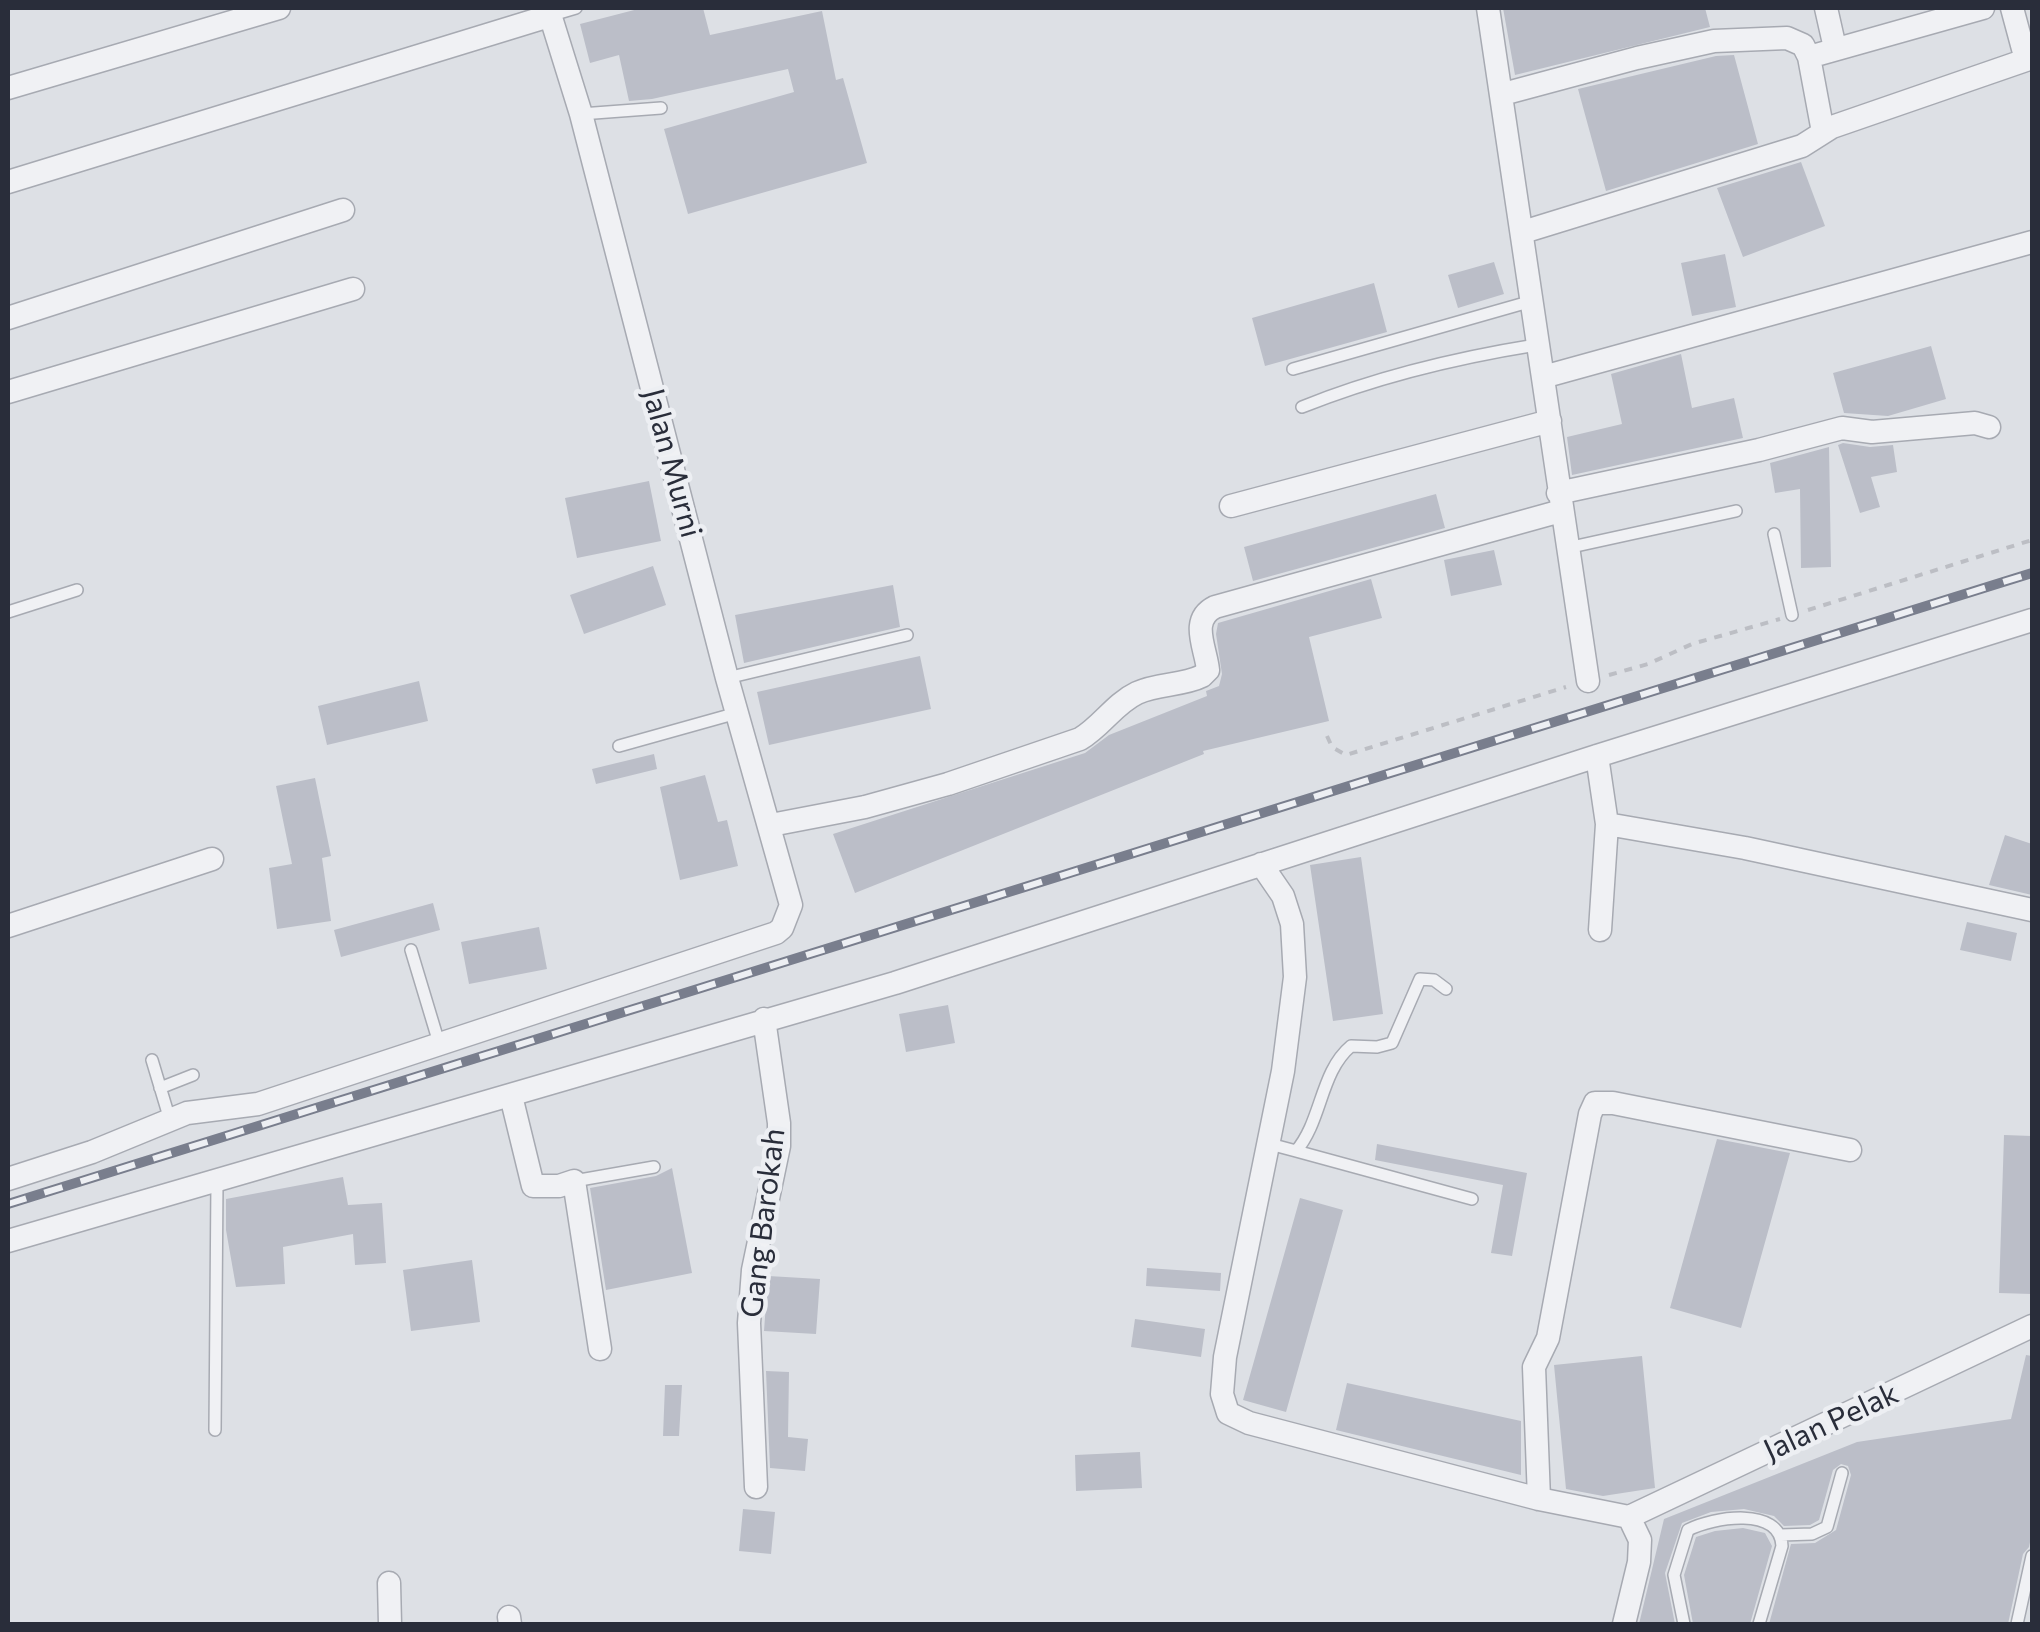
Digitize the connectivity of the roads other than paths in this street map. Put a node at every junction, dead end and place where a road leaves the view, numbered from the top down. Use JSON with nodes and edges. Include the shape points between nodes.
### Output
{"nodes":[{"id":1,"x":279,"y":8,"type":"edge"},
{"id":2,"x":576,"y":8,"type":"edge"},
{"id":3,"x":1488,"y":8,"type":"edge"},
{"id":4,"x":1826,"y":8,"type":"edge"},
{"id":5,"x":1983,"y":8,"type":"edge"},
{"id":6,"x":2012,"y":8,"type":"edge"},
{"id":7,"x":548,"y":12,"type":"edge"},
{"id":8,"x":1834,"y":48,"type":"junction"},
{"id":9,"x":1809,"y":57,"type":"junction"},
{"id":10,"x":2030,"y":59,"type":"edge"},
{"id":11,"x":8,"y":88,"type":"edge"},
{"id":12,"x":1503,"y":94,"type":"junction"},
{"id":13,"x":661,"y":108,"type":"dead end"},
{"id":14,"x":581,"y":114,"type":"junction"},
{"id":15,"x":1823,"y":132,"type":"junction"},
{"id":16,"x":8,"y":182,"type":"edge"},
{"id":17,"x":342,"y":210,"type":"dead end"},
{"id":18,"x":1523,"y":232,"type":"junction"},
{"id":19,"x":2032,"y":242,"type":"edge"},
{"id":20,"x":353,"y":289,"type":"dead end"},
{"id":21,"x":1532,"y":301,"type":"junction"},
{"id":22,"x":8,"y":318,"type":"edge"},
{"id":23,"x":1536,"y":345,"type":"junction"},
{"id":24,"x":1293,"y":369,"type":"dead end"},
{"id":25,"x":1543,"y":378,"type":"junction"},
{"id":26,"x":8,"y":392,"type":"edge"},
{"id":27,"x":1302,"y":408,"type":"dead end"},
{"id":28,"x":1550,"y":421,"type":"junction"},
{"id":29,"x":1989,"y":427,"type":"dead end"},
{"id":30,"x":1559,"y":502,"type":"junction"},
{"id":31,"x":1231,"y":506,"type":"dead end"},
{"id":32,"x":1736,"y":510,"type":"dead end"},
{"id":33,"x":1774,"y":534,"type":"dead end"},
{"id":34,"x":1567,"y":548,"type":"junction"},
{"id":35,"x":77,"y":590,"type":"dead end"},
{"id":36,"x":8,"y":612,"type":"edge"},
{"id":37,"x":1792,"y":612,"type":"road end"},
{"id":38,"x":2032,"y":620,"type":"edge"},
{"id":39,"x":907,"y":635,"type":"dead end"},
{"id":40,"x":727,"y":678,"type":"junction"},
{"id":41,"x":1588,"y":681,"type":"road end"},
{"id":42,"x":738,"y":714,"type":"junction"},
{"id":43,"x":620,"y":746,"type":"dead end"},
{"id":44,"x":1597,"y":756,"type":"junction"},
{"id":45,"x":1607,"y":824,"type":"junction"},
{"id":46,"x":771,"y":825,"type":"junction"},
{"id":47,"x":212,"y":859,"type":"dead end"},
{"id":48,"x":1261,"y":864,"type":"junction"},
{"id":49,"x":2032,"y":910,"type":"edge"},
{"id":50,"x":8,"y":926,"type":"edge"},
{"id":51,"x":1600,"y":930,"type":"dead end"},
{"id":52,"x":412,"y":950,"type":"dead end"},
{"id":53,"x":1446,"y":989,"type":"dead end"},
{"id":54,"x":764,"y":1019,"type":"junction"},
{"id":55,"x":438,"y":1036,"type":"junction"},
{"id":56,"x":152,"y":1060,"type":"dead end"},
{"id":57,"x":192,"y":1075,"type":"dead end"},
{"id":58,"x":511,"y":1096,"type":"junction"},
{"id":59,"x":165,"y":1104,"type":"junction"},
{"id":60,"x":1266,"y":1143,"type":"junction"},
{"id":61,"x":1296,"y":1150,"type":"junction"},
{"id":62,"x":1850,"y":1150,"type":"dead end"},
{"id":63,"x":654,"y":1167,"type":"dead end"},
{"id":64,"x":8,"y":1179,"type":"edge"},
{"id":65,"x":217,"y":1182,"type":"junction"},
{"id":66,"x":574,"y":1182,"type":"junction"},
{"id":67,"x":1472,"y":1200,"type":"dead end"},
{"id":68,"x":8,"y":1241,"type":"edge"},
{"id":69,"x":2032,"y":1326,"type":"edge"},
{"id":70,"x":600,"y":1350,"type":"dead end"},
{"id":71,"x":214,"y":1430,"type":"dead end"},
{"id":72,"x":1842,"y":1473,"type":"dead end"},
{"id":73,"x":756,"y":1487,"type":"dead end"},
{"id":74,"x":1539,"y":1499,"type":"junction"},
{"id":75,"x":1628,"y":1517,"type":"junction"},
{"id":76,"x":1781,"y":1535,"type":"junction"},
{"id":77,"x":2032,"y":1556,"type":"edge"},
{"id":78,"x":389,"y":1583,"type":"dead end"},
{"id":79,"x":390,"y":1624,"type":"edge"},
{"id":80,"x":1624,"y":1624,"type":"edge"},
{"id":81,"x":1684,"y":1624,"type":"edge"},
{"id":82,"x":1759,"y":1624,"type":"edge"},
{"id":83,"x":2017,"y":1624,"type":"edge"}],
"edges":[{"from":1,"to":11,"type":"street"},
{"from":2,"to":7,"type":"lane"},
{"from":3,"to":12,"type":"street"},
{"from":4,"to":8,"type":"street"},
{"from":5,"to":8,"type":"street"},
{"from":6,"to":10,"type":"street"},
{"from":7,"to":14,"type":"street","name":"Jalan Murni"},
{"from":7,"to":16,"type":"street"},
{"from":8,"to":9,"type":"street"},
{"from":9,"to":12,"type":"street","via":[[1803,45],[1787,38],[1714,41]]},
{"from":9,"to":15,"type":"street"},
{"from":10,"to":15,"type":"street"},
{"from":12,"to":18,"type":"street"},
{"from":13,"to":14,"type":"lane"},
{"from":14,"to":40,"type":"street","name":"Jalan Murni"},
{"from":15,"to":18,"type":"street","via":[[1802,146]]},
{"from":17,"to":22,"type":"street"},
{"from":18,"to":21,"type":"street"},
{"from":19,"to":25,"type":"street"},
{"from":20,"to":26,"type":"street"},
{"from":21,"to":23,"type":"street"},
{"from":21,"to":24,"type":"lane"},
{"from":23,"to":25,"type":"street"},
{"from":23,"to":27,"type":"lane","via":[[1423,366]]},
{"from":25,"to":28,"type":"street"},
{"from":28,"to":30,"type":"street"},
{"from":28,"to":31,"type":"street"},
{"from":29,"to":30,"type":"street","via":[[1842,428]]},
{"from":30,"to":34,"type":"street"},
{"from":30,"to":46,"type":"street","via":[[1214,607],[1200,622],[1208,670],[1202,676],[1138,692],[1080,739],[948,784]]},
{"from":32,"to":34,"type":"lane"},
{"from":33,"to":37,"type":"lane"},
{"from":34,"to":41,"type":"street"},
{"from":35,"to":36,"type":"lane"},
{"from":38,"to":44,"type":"street"},
{"from":39,"to":40,"type":"lane"},
{"from":40,"to":42,"type":"street","name":"Jalan Murni"},
{"from":42,"to":43,"type":"lane"},
{"from":42,"to":46,"type":"street","name":"Jalan Murni"},
{"from":44,"to":45,"type":"street"},
{"from":44,"to":48,"type":"street"},
{"from":45,"to":49,"type":"street"},
{"from":45,"to":51,"type":"street"},
{"from":46,"to":55,"type":"street","name":"Jalan Murni","via":[[791,906],[776,934]]},
{"from":47,"to":50,"type":"street"},
{"from":48,"to":54,"type":"street","via":[[895,984]]},
{"from":48,"to":60,"type":"street","via":[[1292,924],[1295,978]]},
{"from":52,"to":55,"type":"lane"},
{"from":53,"to":61,"type":"lane","via":[[1420,979],[1392,1042],[1344,1052],[1311,1131]]},
{"from":54,"to":58,"type":"street"},
{"from":54,"to":73,"type":"street","name":"Gang Barokah","via":[[779,1134],[749,1323]]},
{"from":55,"to":59,"type":"street","via":[[258,1104]]},
{"from":56,"to":59,"type":"lane"},
{"from":57,"to":59,"type":"lane"},
{"from":58,"to":65,"type":"street"},
{"from":58,"to":66,"type":"street","via":[[532,1186]]},
{"from":59,"to":64,"type":"street","via":[[92,1152]]},
{"from":60,"to":61,"type":"lane"},
{"from":60,"to":74,"type":"street","via":[[1224,1357],[1228,1413]]},
{"from":61,"to":67,"type":"lane"},
{"from":62,"to":74,"type":"street","via":[[1595,1103],[1548,1338],[1534,1367]]},
{"from":63,"to":66,"type":"lane"},
{"from":65,"to":68,"type":"street"},
{"from":65,"to":71,"type":"lane"},
{"from":66,"to":70,"type":"street"},
{"from":69,"to":75,"type":"street","name":"Jalan Pelak"},
{"from":72,"to":76,"type":"lane","via":[[1827,1527]]},
{"from":74,"to":75,"type":"street"},
{"from":75,"to":80,"type":"street","via":[[1640,1540],[1640,1562]]},
{"from":76,"to":81,"type":"lane","via":[[1771,1523],[1753,1519],[1688,1530],[1674,1575]]},
{"from":76,"to":82,"type":"lane"},
{"from":77,"to":83,"type":"lane"},
{"from":78,"to":79,"type":"street"}]}
